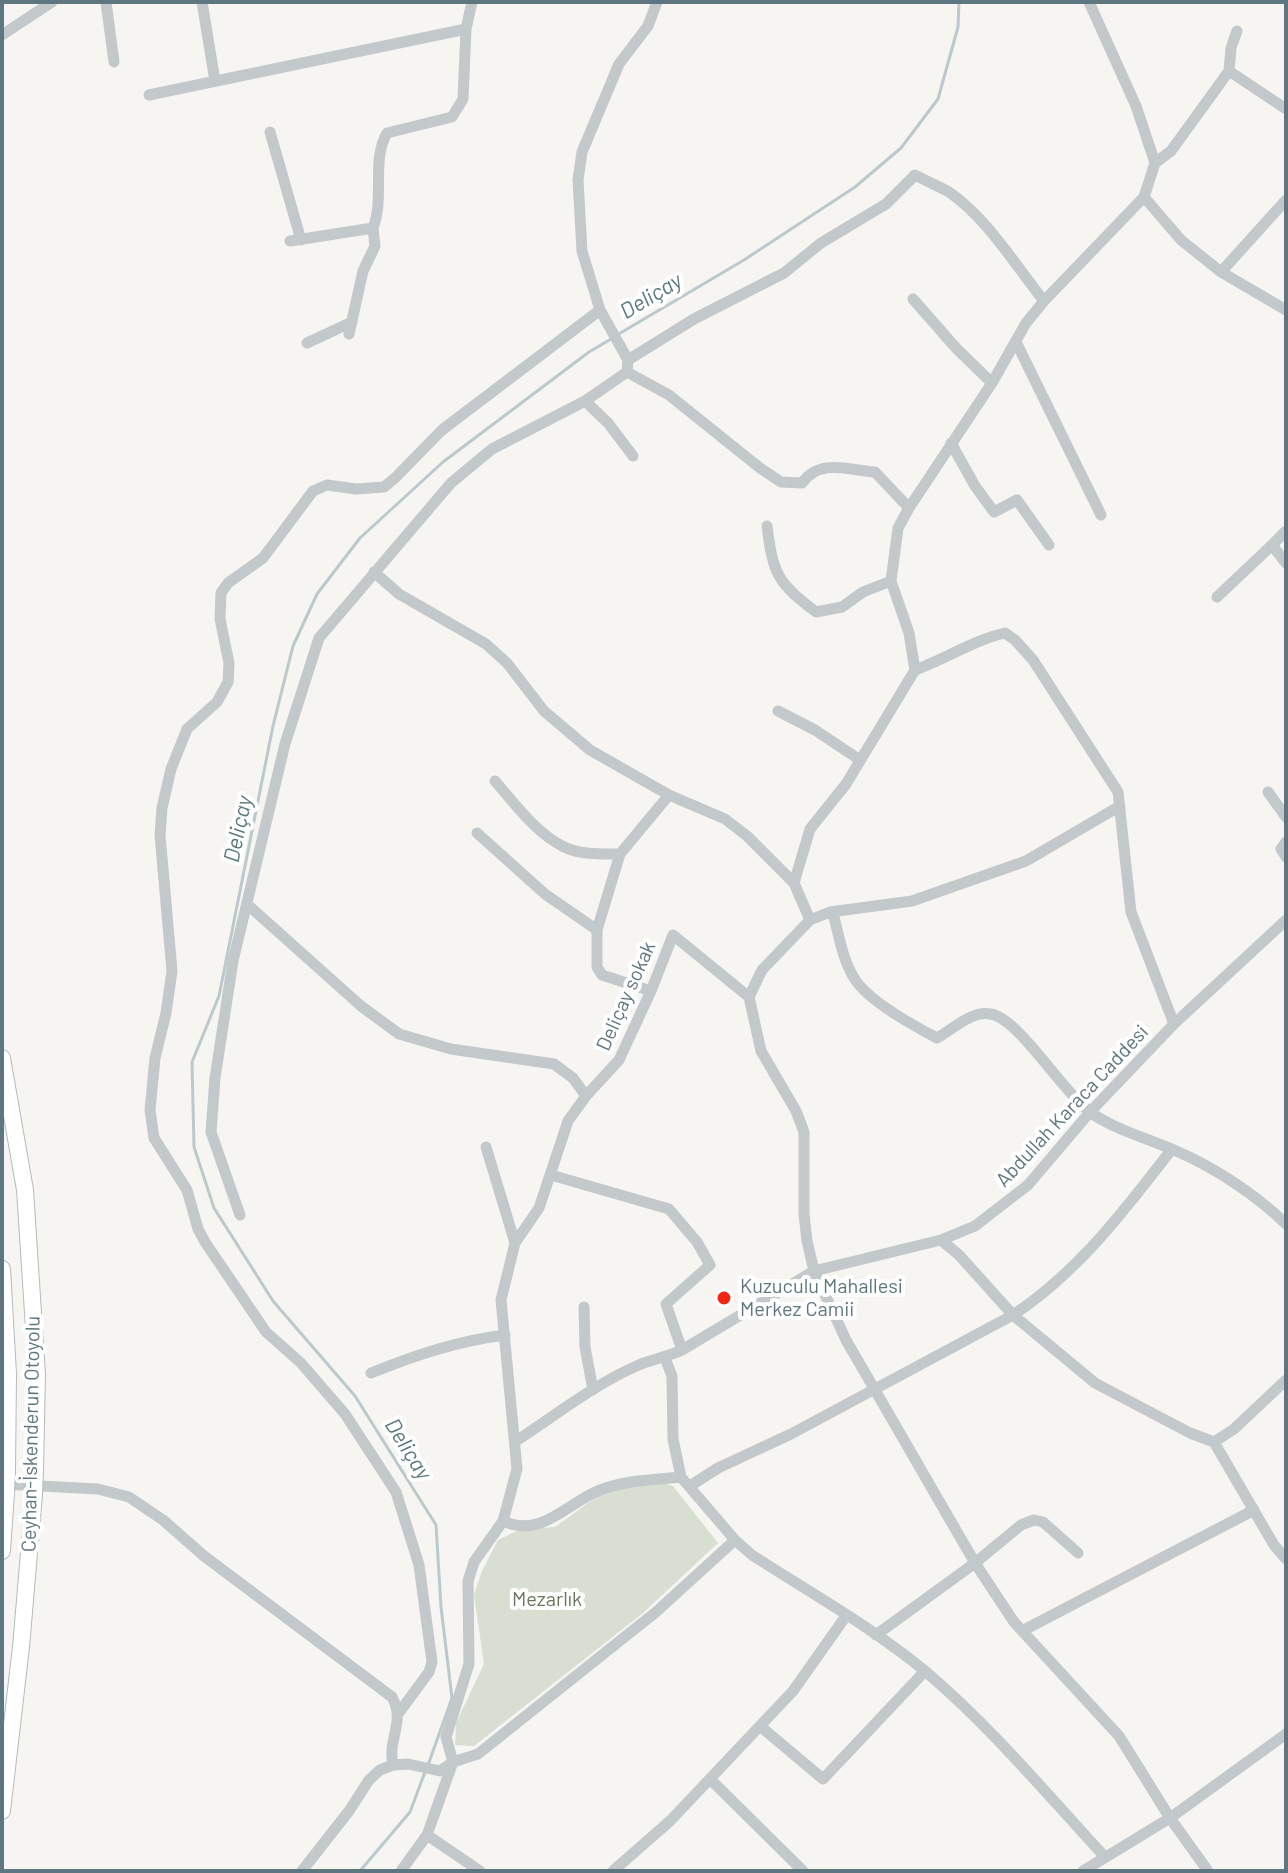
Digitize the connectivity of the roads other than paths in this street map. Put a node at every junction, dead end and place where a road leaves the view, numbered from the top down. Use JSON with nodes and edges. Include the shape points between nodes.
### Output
{"nodes":[{"id":1,"x":52,"y":2,"type":"edge"},
{"id":2,"x":106,"y":2,"type":"edge"},
{"id":3,"x":202,"y":2,"type":"edge"},
{"id":4,"x":472,"y":2,"type":"edge"},
{"id":5,"x":657,"y":2,"type":"edge"},
{"id":6,"x":1089,"y":2,"type":"edge"},
{"id":7,"x":466,"y":29,"type":"junction"},
{"id":8,"x":1237,"y":31,"type":"dead end"},
{"id":9,"x":2,"y":35,"type":"edge"},
{"id":10,"x":114,"y":62,"type":"dead end"},
{"id":11,"x":1229,"y":71,"type":"junction"},
{"id":12,"x":215,"y":81,"type":"junction"},
{"id":13,"x":149,"y":95,"type":"dead end"},
{"id":14,"x":1286,"y":109,"type":"edge"},
{"id":15,"x":270,"y":132,"type":"dead end"},
{"id":16,"x":1155,"y":163,"type":"junction"},
{"id":17,"x":1144,"y":197,"type":"junction"},
{"id":18,"x":1286,"y":200,"type":"edge"},
{"id":19,"x":373,"y":228,"type":"junction"},
{"id":20,"x":1221,"y":272,"type":"junction"},
{"id":21,"x":913,"y":299,"type":"dead end"},
{"id":22,"x":1044,"y":301,"type":"junction"},
{"id":23,"x":1286,"y":310,"type":"edge"},
{"id":24,"x":602,"y":316,"type":"junction"},
{"id":25,"x":1016,"y":342,"type":"junction"},
{"id":26,"x":307,"y":343,"type":"dead end"},
{"id":27,"x":626,"y":362,"type":"junction"},
{"id":28,"x":992,"y":383,"type":"junction"},
{"id":29,"x":585,"y":401,"type":"junction"},
{"id":30,"x":951,"y":443,"type":"junction"},
{"id":31,"x":633,"y":456,"type":"dead end"},
{"id":32,"x":909,"y":508,"type":"junction"},
{"id":33,"x":1101,"y":515,"type":"dead end"},
{"id":34,"x":767,"y":526,"type":"dead end"},
{"id":35,"x":1286,"y":531,"type":"edge"},
{"id":36,"x":1049,"y":545,"type":"dead end"},
{"id":37,"x":1272,"y":545,"type":"junction"},
{"id":38,"x":1286,"y":563,"type":"edge"},
{"id":39,"x":374,"y":572,"type":"junction"},
{"id":40,"x":891,"y":581,"type":"junction"},
{"id":41,"x":1217,"y":597,"type":"dead end"},
{"id":42,"x":915,"y":670,"type":"junction"},
{"id":43,"x":778,"y":711,"type":"dead end"},
{"id":44,"x":860,"y":760,"type":"junction"},
{"id":45,"x":495,"y":781,"type":"dead end"},
{"id":46,"x":1268,"y":792,"type":"dead end"},
{"id":47,"x":669,"y":795,"type":"junction"},
{"id":48,"x":1120,"y":806,"type":"junction"},
{"id":49,"x":1286,"y":817,"type":"edge"},
{"id":50,"x":477,"y":833,"type":"dead end"},
{"id":51,"x":1286,"y":842,"type":"edge"},
{"id":52,"x":620,"y":854,"type":"junction"},
{"id":53,"x":1286,"y":857,"type":"edge"},
{"id":54,"x":794,"y":883,"type":"junction"},
{"id":55,"x":248,"y":905,"type":"junction"},
{"id":56,"x":830,"y":912,"type":"junction"},
{"id":57,"x":810,"y":920,"type":"junction"},
{"id":58,"x":1286,"y":920,"type":"edge"},
{"id":59,"x":597,"y":930,"type":"junction"},
{"id":60,"x":651,"y":991,"type":"junction"},
{"id":61,"x":749,"y":997,"type":"junction"},
{"id":62,"x":1174,"y":1024,"type":"junction"},
{"id":63,"x":2,"y":1058,"type":"edge"},
{"id":64,"x":586,"y":1096,"type":"junction"},
{"id":65,"x":1090,"y":1112,"type":"junction"},
{"id":66,"x":486,"y":1147,"type":"dead end"},
{"id":67,"x":1172,"y":1149,"type":"junction"},
{"id":68,"x":551,"y":1175,"type":"junction"},
{"id":69,"x":1286,"y":1206,"type":"edge"},
{"id":70,"x":240,"y":1215,"type":"dead end"},
{"id":71,"x":1282,"y":1220,"type":"edge"},
{"id":72,"x":941,"y":1240,"type":"junction"},
{"id":73,"x":515,"y":1243,"type":"junction"},
{"id":74,"x":2,"y":1269,"type":"edge"},
{"id":75,"x":814,"y":1271,"type":"junction"},
{"id":76,"x":584,"y":1307,"type":"dead end"},
{"id":77,"x":1013,"y":1315,"type":"junction"},
{"id":78,"x":505,"y":1335,"type":"junction"},
{"id":79,"x":682,"y":1350,"type":"junction"},
{"id":80,"x":665,"y":1358,"type":"junction"},
{"id":81,"x":371,"y":1373,"type":"dead end"},
{"id":82,"x":1286,"y":1380,"type":"edge"},
{"id":83,"x":874,"y":1389,"type":"junction"},
{"id":84,"x":593,"y":1390,"type":"junction"},
{"id":85,"x":516,"y":1441,"type":"junction"},
{"id":86,"x":1214,"y":1442,"type":"junction"},
{"id":87,"x":681,"y":1477,"type":"junction"},
{"id":88,"x":5,"y":1482,"type":"edge"},
{"id":89,"x":690,"y":1486,"type":"junction"},
{"id":90,"x":1254,"y":1510,"type":"junction"},
{"id":91,"x":503,"y":1521,"type":"junction"},
{"id":92,"x":735,"y":1540,"type":"junction"},
{"id":93,"x":2,"y":1551,"type":"edge"},
{"id":94,"x":1078,"y":1553,"type":"dead end"},
{"id":95,"x":1286,"y":1559,"type":"edge"},
{"id":96,"x":975,"y":1563,"type":"junction"},
{"id":97,"x":846,"y":1616,"type":"junction"},
{"id":98,"x":1022,"y":1631,"type":"junction"},
{"id":99,"x":876,"y":1635,"type":"junction"},
{"id":100,"x":925,"y":1671,"type":"junction"},
{"id":101,"x":398,"y":1714,"type":"junction"},
{"id":102,"x":760,"y":1726,"type":"junction"},
{"id":103,"x":1286,"y":1734,"type":"edge"},
{"id":104,"x":453,"y":1762,"type":"junction"},
{"id":105,"x":393,"y":1765,"type":"junction"},
{"id":106,"x":710,"y":1779,"type":"junction"},
{"id":107,"x":2,"y":1811,"type":"edge"},
{"id":108,"x":1170,"y":1818,"type":"junction"},
{"id":109,"x":427,"y":1835,"type":"junction"},
{"id":110,"x":1104,"y":1856,"type":"junction"},
{"id":111,"x":302,"y":1871,"type":"edge"},
{"id":112,"x":401,"y":1871,"type":"edge"},
{"id":113,"x":480,"y":1871,"type":"edge"},
{"id":114,"x":613,"y":1871,"type":"edge"},
{"id":115,"x":803,"y":1871,"type":"edge"},
{"id":116,"x":1083,"y":1871,"type":"edge"},
{"id":117,"x":1208,"y":1871,"type":"edge"}],
"edges":[{"from":1,"to":9,"type":"street"},
{"from":2,"to":10,"type":"street"},
{"from":3,"to":12,"type":"street"},
{"from":4,"to":7,"type":"street"},
{"from":5,"to":24,"type":"street","via":[[648,26],[619,64],[582,152],[579,227]]},
{"from":6,"to":16,"type":"street","via":[[1136,106]]},
{"from":7,"to":12,"type":"street"},
{"from":7,"to":19,"type":"street","via":[[463,99],[452,117],[387,133],[380,145],[380,211]]},
{"from":8,"to":11,"type":"street"},
{"from":11,"to":14,"type":"street"},
{"from":11,"to":16,"type":"street","via":[[1171,151]]},
{"from":12,"to":13,"type":"street"},
{"from":15,"to":19,"type":"street","via":[[295,240]]},
{"from":16,"to":17,"type":"street"},
{"from":17,"to":20,"type":"street","via":[[1181,240]]},
{"from":17,"to":22,"type":"street"},
{"from":18,"to":20,"type":"street"},
{"from":19,"to":26,"type":"street","via":[[375,246],[363,271],[350,328]]},
{"from":20,"to":23,"type":"street"},
{"from":21,"to":28,"type":"street"},
{"from":22,"to":25,"type":"street"},
{"from":22,"to":27,"type":"street","via":[[966,207],[915,175],[886,204],[821,243],[784,273],[694,319]]},
{"from":24,"to":27,"type":"street"},
{"from":24,"to":101,"type":"street","via":[[442,430],[384,487],[327,485],[313,491],[263,558],[228,583],[219,603],[228,682],[217,702],[187,729],[162,808],[172,971],[155,1058],[150,1110],[154,1138],[187,1190],[205,1242],[266,1332],[345,1414],[396,1492],[419,1565],[432,1662]]},
{"from":25,"to":28,"type":"street"},
{"from":25,"to":33,"type":"street"},
{"from":27,"to":29,"type":"street"},
{"from":27,"to":32,"type":"street","via":[[781,482],[802,483],[811,470],[821,467],[875,472]]},
{"from":28,"to":30,"type":"street"},
{"from":29,"to":31,"type":"street"},
{"from":29,"to":39,"type":"street","via":[[492,449],[451,483]]},
{"from":30,"to":32,"type":"street"},
{"from":30,"to":36,"type":"street","via":[[994,512],[1017,500]]},
{"from":32,"to":40,"type":"street","via":[[898,528]]},
{"from":34,"to":40,"type":"street","via":[[782,583],[816,612],[842,607]]},
{"from":35,"to":37,"type":"street"},
{"from":37,"to":38,"type":"street"},
{"from":37,"to":41,"type":"street"},
{"from":39,"to":47,"type":"street","via":[[399,594],[486,644],[544,711],[590,750]]},
{"from":39,"to":55,"type":"street","via":[[319,638],[311,659],[285,744]]},
{"from":40,"to":42,"type":"street"},
{"from":42,"to":44,"type":"street"},
{"from":42,"to":48,"type":"street","via":[[1005,633],[1033,660],[1118,792]]},
{"from":43,"to":44,"type":"street"},
{"from":44,"to":54,"type":"street","via":[[810,829]]},
{"from":45,"to":52,"type":"street","via":[[526,818],[564,847]]},
{"from":46,"to":49,"type":"street"},
{"from":47,"to":52,"type":"street"},
{"from":47,"to":54,"type":"street","via":[[725,819]]},
{"from":48,"to":56,"type":"street","via":[[1026,861],[912,901]]},
{"from":48,"to":62,"type":"street","via":[[1131,912]]},
{"from":50,"to":59,"type":"street","via":[[545,894]]},
{"from":51,"to":53,"type":"street","via":[[1281,849]]},
{"from":52,"to":59,"type":"street"},
{"from":54,"to":57,"type":"street"},
{"from":55,"to":64,"type":"street","via":[[399,1034],[451,1049],[554,1064]]},
{"from":55,"to":70,"type":"street","via":[[233,961],[211,1132]]},
{"from":56,"to":57,"type":"street"},
{"from":56,"to":65,"type":"street","via":[[855,980],[875,997],[937,1038],[978,1013],[993,1014],[1010,1024]]},
{"from":57,"to":61,"type":"street","via":[[762,970]]},
{"from":58,"to":62,"type":"street","name":"Abdullah Karaca Caddesi"},
{"from":59,"to":60,"type":"street","via":[[597,967],[602,975]]},
{"from":60,"to":61,"type":"street","name":"Deliçay sokak","via":[[673,935]]},
{"from":60,"to":64,"type":"street","name":"Deliçay sokak","via":[[619,1060]]},
{"from":61,"to":75,"type":"street","via":[[761,1051],[804,1132],[804,1214]]},
{"from":62,"to":65,"type":"street","name":"Abdullah Karaca Caddesi"},
{"from":63,"to":107,"type":"highway","name":"Ceyhan-İskenderun Otoyolu","bridge":true,"via":[[26,1204],[37,1374],[32,1542]]},
{"from":64,"to":68,"type":"street","name":"Deliçay sokak","via":[[568,1121]]},
{"from":65,"to":67,"type":"street"},
{"from":65,"to":72,"type":"street","name":"Abdullah Karaca Caddesi","via":[[1028,1185],[975,1226]]},
{"from":66,"to":73,"type":"street"},
{"from":67,"to":71,"type":"street","via":[[1209,1165]]},
{"from":67,"to":77,"type":"street","via":[[1085,1255],[1047,1293]]},
{"from":68,"to":73,"type":"street","name":"Deliçay sokak","via":[[539,1208]]},
{"from":68,"to":79,"type":"street","via":[[669,1209],[697,1242],[710,1265],[666,1304]]},
{"from":69,"to":71,"type":"street"},
{"from":72,"to":75,"type":"street","name":"Abdullah Karaca Caddesi"},
{"from":72,"to":77,"type":"street"},
{"from":73,"to":78,"type":"street","name":"Deliçay sokak","via":[[501,1300]]},
{"from":74,"to":88,"type":"highway","name":"Ceyhan-İskenderun Otoyolu","via":[[8,1374]]},
{"from":75,"to":79,"type":"street","name":"Abdullah Karaca Caddesi"},
{"from":75,"to":83,"type":"street"},
{"from":76,"to":84,"type":"street"},
{"from":77,"to":83,"type":"street"},
{"from":77,"to":86,"type":"street","via":[[1095,1383]]},
{"from":78,"to":81,"type":"street","via":[[425,1351]]},
{"from":78,"to":85,"type":"street","name":"Deliçay sokak"},
{"from":79,"to":80,"type":"street","name":"Abdullah Karaca Caddesi"},
{"from":80,"to":84,"type":"street","name":"Abdullah Karaca Caddesi","via":[[641,1364]]},
{"from":80,"to":87,"type":"street","via":[[672,1376],[673,1439]]},
{"from":82,"to":86,"type":"street"},
{"from":83,"to":89,"type":"street"},
{"from":83,"to":96,"type":"street"},
{"from":84,"to":85,"type":"street","name":"Abdullah Karaca Caddesi"},
{"from":85,"to":91,"type":"street","name":"Deliçay sokak","via":[[517,1469]]},
{"from":86,"to":90,"type":"street"},
{"from":87,"to":89,"type":"street"},
{"from":87,"to":91,"type":"street","via":[[600,1490],[545,1521],[518,1526]]},
{"from":88,"to":93,"type":"highway","name":"Ceyhan-İskenderun Otoyolu"},
{"from":88,"to":101,"type":"street","via":[[98,1489],[129,1497],[392,1697]]},
{"from":89,"to":92,"type":"street"},
{"from":90,"to":95,"type":"street"},
{"from":90,"to":98,"type":"street"},
{"from":91,"to":104,"type":"street","via":[[474,1562],[468,1581],[469,1664],[446,1737]]},
{"from":92,"to":97,"type":"street"},
{"from":92,"to":104,"type":"street","via":[[656,1612],[478,1754]]},
{"from":94,"to":96,"type":"street","via":[[1034,1520]]},
{"from":96,"to":98,"type":"street"},
{"from":96,"to":99,"type":"street"},
{"from":97,"to":99,"type":"street"},
{"from":97,"to":102,"type":"street","via":[[793,1691]]},
{"from":98,"to":108,"type":"street","via":[[1119,1736]]},
{"from":99,"to":100,"type":"street"},
{"from":100,"to":102,"type":"street","via":[[823,1779]]},
{"from":100,"to":110,"type":"street","via":[[1011,1754]]},
{"from":101,"to":105,"type":"street","via":[[390,1751]]},
{"from":102,"to":106,"type":"street"},
{"from":103,"to":108,"type":"street"},
{"from":104,"to":105,"type":"street","via":[[440,1771]]},
{"from":104,"to":109,"type":"street"},
{"from":105,"to":111,"type":"street","via":[[369,1780]]},
{"from":106,"to":114,"type":"street"},
{"from":106,"to":115,"type":"street"},
{"from":108,"to":110,"type":"street"},
{"from":108,"to":117,"type":"street"},
{"from":109,"to":112,"type":"street"},
{"from":109,"to":113,"type":"street"},
{"from":110,"to":116,"type":"street"}]}
